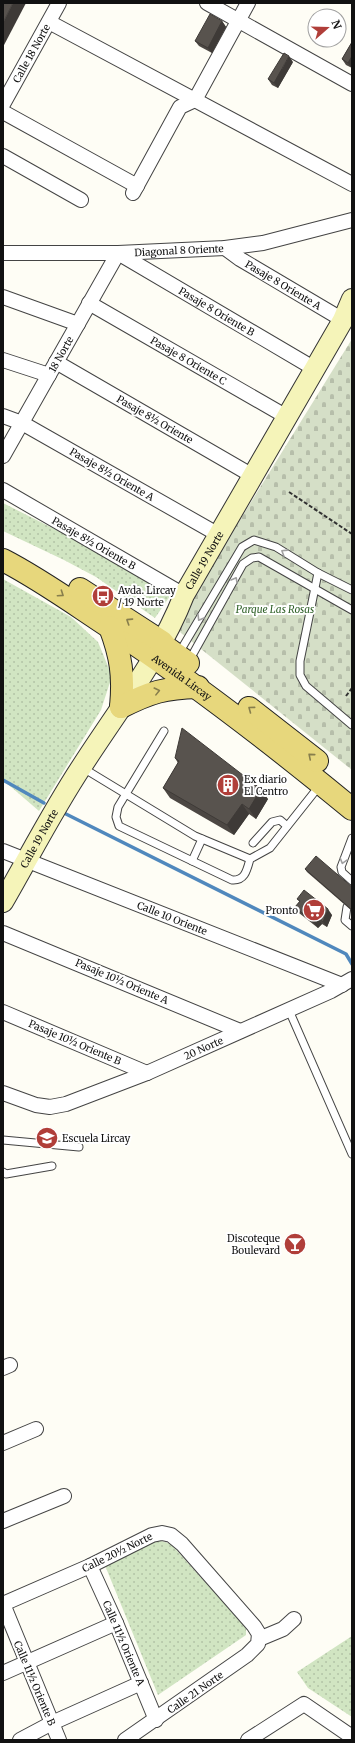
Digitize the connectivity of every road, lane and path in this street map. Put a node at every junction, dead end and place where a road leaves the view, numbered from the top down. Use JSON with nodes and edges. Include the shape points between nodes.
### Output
{"nodes":[{"id":1,"x":59,"y":3,"type":"edge"},
{"id":2,"x":207,"y":3,"type":"edge"},
{"id":3,"x":248,"y":3,"type":"edge"},
{"id":4,"x":239,"y":20,"type":"junction"},
{"id":5,"x":49,"y":22,"type":"junction"},
{"id":6,"x":352,"y":84,"type":"edge"},
{"id":7,"x":195,"y":100,"type":"junction"},
{"id":8,"x":3,"y":104,"type":"edge"},
{"id":9,"x":3,"y":112,"type":"edge"},
{"id":10,"x":3,"y":156,"type":"edge"},
{"id":11,"x":352,"y":184,"type":"edge"},
{"id":12,"x":81,"y":200,"type":"dead end"},
{"id":13,"x":352,"y":220,"type":"edge"},
{"id":14,"x":225,"y":248,"type":"junction"},
{"id":15,"x":118,"y":253,"type":"junction"},
{"id":16,"x":3,"y":254,"type":"edge"},
{"id":17,"x":3,"y":297,"type":"edge"},
{"id":18,"x":352,"y":299,"type":"edge"},
{"id":19,"x":90,"y":303,"type":"junction"},
{"id":20,"x":343,"y":320,"type":"junction"},
{"id":21,"x":78,"y":324,"type":"junction"},
{"id":22,"x":3,"y":360,"type":"edge"},
{"id":23,"x":56,"y":362,"type":"junction"},
{"id":24,"x":315,"y":368,"type":"junction"},
{"id":25,"x":49,"y":375,"type":"junction"},
{"id":26,"x":3,"y":416,"type":"edge"},
{"id":27,"x":287,"y":417,"type":"junction"},
{"id":28,"x":22,"y":423,"type":"junction"},
{"id":29,"x":3,"y":456,"type":"edge"},
{"id":30,"x":253,"y":476,"type":"junction"},
{"id":31,"x":3,"y":490,"type":"edge"},
{"id":32,"x":289,"y":492,"type":"dead end"},
{"id":33,"x":352,"y":534,"type":"edge"},
{"id":34,"x":219,"y":535,"type":"junction"},
{"id":35,"x":3,"y":543,"type":"edge"},
{"id":36,"x":3,"y":560,"type":"edge"},
{"id":37,"x":318,"y":573,"type":"junction"},
{"id":38,"x":315,"y":588,"type":"junction"},
{"id":39,"x":352,"y":590,"type":"edge"},
{"id":40,"x":184,"y":595,"type":"junction"},
{"id":41,"x":352,"y":610,"type":"edge"},
{"id":42,"x":110,"y":627,"type":"junction"},
{"id":43,"x":170,"y":654,"type":"junction"},
{"id":44,"x":198,"y":687,"type":"junction"},
{"id":45,"x":352,"y":688,"type":"edge"},
{"id":46,"x":346,"y":696,"type":"dead end"},
{"id":47,"x":121,"y":707,"type":"junction"},
{"id":48,"x":352,"y":725,"type":"edge"},
{"id":49,"x":164,"y":731,"type":"dead end"},
{"id":50,"x":81,"y":767,"type":"junction"},
{"id":51,"x":322,"y":784,"type":"junction"},
{"id":52,"x":352,"y":790,"type":"edge"},
{"id":53,"x":125,"y":795,"type":"junction"},
{"id":54,"x":352,"y":809,"type":"edge"},
{"id":55,"x":287,"y":826,"type":"junction"},
{"id":56,"x":202,"y":838,"type":"junction"},
{"id":57,"x":352,"y":838,"type":"edge"},
{"id":58,"x":253,"y":843,"type":"dead end"},
{"id":59,"x":3,"y":852,"type":"edge"},
{"id":60,"x":250,"y":859,"type":"junction"},
{"id":61,"x":192,"y":861,"type":"junction"},
{"id":62,"x":26,"y":862,"type":"junction"},
{"id":63,"x":352,"y":882,"type":"edge"},
{"id":64,"x":3,"y":902,"type":"edge"},
{"id":65,"x":348,"y":907,"type":"edge"},
{"id":66,"x":352,"y":926,"type":"edge"},
{"id":67,"x":3,"y":933,"type":"edge"},
{"id":68,"x":347,"y":982,"type":"edge"},
{"id":69,"x":288,"y":1008,"type":"junction"},
{"id":70,"x":3,"y":1012,"type":"edge"},
{"id":71,"x":240,"y":1031,"type":"junction"},
{"id":72,"x":147,"y":1073,"type":"junction"},
{"id":73,"x":3,"y":1093,"type":"edge"},
{"id":74,"x":3,"y":1140,"type":"edge"},
{"id":75,"x":79,"y":1147,"type":"dead end"},
{"id":76,"x":352,"y":1154,"type":"edge"},
{"id":77,"x":52,"y":1166,"type":"dead end"},
{"id":78,"x":3,"y":1172,"type":"edge"},
{"id":79,"x":36,"y":1429,"type":"dead end"},
{"id":80,"x":3,"y":1443,"type":"edge"},
{"id":81,"x":64,"y":1496,"type":"dead end"},
{"id":82,"x":3,"y":1520,"type":"edge"},
{"id":83,"x":90,"y":1566,"type":"junction"},
{"id":84,"x":3,"y":1604,"type":"edge"},
{"id":85,"x":294,"y":1619,"type":"dead end"},
{"id":86,"x":116,"y":1623,"type":"junction"},
{"id":87,"x":259,"y":1640,"type":"junction"},
{"id":88,"x":26,"y":1662,"type":"junction"},
{"id":89,"x":3,"y":1673,"type":"edge"},
{"id":90,"x":141,"y":1683,"type":"junction"},
{"id":91,"x":156,"y":1720,"type":"junction"},
{"id":92,"x":52,"y":1723,"type":"junction"},
{"id":93,"x":352,"y":1737,"type":"edge"},
{"id":94,"x":250,"y":1739,"type":"edge"},
{"id":95,"x":20,"y":1740,"type":"edge"},
{"id":96,"x":59,"y":1740,"type":"edge"},
{"id":97,"x":125,"y":1740,"type":"edge"}],
"edges":[{"from":1,"to":5,"type":"street","name":"Calle 18 Norte"},
{"from":2,"to":4,"type":"street"},
{"from":3,"to":4,"type":"street"},
{"from":4,"to":6,"type":"street"},
{"from":4,"to":7,"type":"street"},
{"from":5,"to":7,"type":"street"},
{"from":5,"to":8,"type":"street","name":"Calle 18 Norte"},
{"from":7,"to":9,"type":"street","via":[[180,107],[135,190]]},
{"from":7,"to":11,"type":"street"},
{"from":10,"to":12,"type":"street"},
{"from":13,"to":14,"type":"street","name":"Diagonal 8 Oriente","via":[[263,243]]},
{"from":14,"to":15,"type":"street","name":"Diagonal 8 Oriente"},
{"from":14,"to":20,"type":"street","name":"Pasaje 8 Oriente A"},
{"from":15,"to":16,"type":"street","name":"Diagonal 8 Oriente"},
{"from":15,"to":19,"type":"street","name":"18 Norte"},
{"from":15,"to":24,"type":"street","name":"Pasaje 8 Oriente B"},
{"from":17,"to":21,"type":"street"},
{"from":18,"to":20,"type":"street","name":"Calle 19 Norte"},
{"from":19,"to":21,"type":"street","name":"18 Norte"},
{"from":19,"to":27,"type":"street","name":"Pasaje 8 Oriente C"},
{"from":20,"to":24,"type":"street","name":"Calle 19 Norte"},
{"from":21,"to":23,"type":"street","name":"18 Norte"},
{"from":22,"to":25,"type":"street"},
{"from":23,"to":25,"type":"street","name":"18 Norte"},
{"from":23,"to":30,"type":"street","name":"Pasaje 8½ Oriente"},
{"from":24,"to":27,"type":"street","name":"Calle 19 Norte"},
{"from":25,"to":28,"type":"street","name":"18 Norte"},
{"from":26,"to":28,"type":"street","name":"Pasaje 8½ Oriente A"},
{"from":27,"to":30,"type":"street","name":"Calle 19 Norte"},
{"from":28,"to":29,"type":"street","name":"18 Norte"},
{"from":28,"to":34,"type":"street","name":"Pasaje 8½ Oriente A"},
{"from":30,"to":34,"type":"street","name":"Calle 19 Norte"},
{"from":31,"to":40,"type":"street","name":"Pasaje 8½ Oriente B"},
{"from":32,"to":33,"type":"path"},
{"from":34,"to":40,"type":"street","name":"Calle 19 Norte"},
{"from":43,"to":35,"type":"main road","name":"Avenida Lircay","one_way":true,"via":[[49,569]]},
{"from":36,"to":42,"type":"main road","name":"Avenida Lircay","one_way":true,"via":[[38,578]]},
{"from":37,"to":38,"type":"lane"},
{"from":37,"to":39,"type":"lane"},
{"from":37,"to":43,"type":"lane","one_way":true,"via":[[260,540],[248,543],[242,547]]},
{"from":38,"to":41,"type":"lane"},
{"from":43,"to":38,"type":"lane","one_way":true,"via":[[243,564],[252,558],[259,557]]},
{"from":38,"to":48,"type":"lane","via":[[300,661],[300,675],[306,686]]},
{"from":40,"to":43,"type":"street","name":"Calle 19 Norte","via":[[173,624]]},
{"from":42,"to":43,"type":"main road","name":"Avenida Lircay"},
{"from":42,"to":47,"type":"main road","via":[[123,671]]},
{"from":43,"to":44,"type":"main road","name":"Avenida Lircay"},
{"from":43,"to":47,"type":"street","name":"Calle 19 Norte"},
{"from":52,"to":43,"type":"main road","name":"Avenida Lircay","one_way":true,"via":[[282,732]]},
{"from":47,"to":44,"type":"main road","one_way":true,"via":[[145,694]]},
{"from":44,"to":51,"type":"main road","name":"Avenida Lircay"},
{"from":45,"to":46,"type":"path"},
{"from":47,"to":50,"type":"street","name":"Calle 19 Norte"},
{"from":49,"to":53,"type":"lane"},
{"from":50,"to":53,"type":"lane"},
{"from":50,"to":62,"type":"street","name":"Calle 19 Norte"},
{"from":51,"to":54,"type":"main road","name":"Avenida Lircay"},
{"from":51,"to":55,"type":"lane"},
{"from":53,"to":56,"type":"lane"},
{"from":53,"to":61,"type":"lane","via":[[116,817],[119,826]]},
{"from":55,"to":58,"type":"lane","via":[[280,820],[272,822]]},
{"from":55,"to":60,"type":"lane","via":[[270,848]]},
{"from":56,"to":60,"type":"lane"},
{"from":56,"to":61,"type":"lane"},
{"from":57,"to":63,"type":"lane","one_way":true,"via":[[340,867]]},
{"from":59,"to":62,"type":"street","name":"Calle 10 Oriente"},
{"from":60,"to":61,"type":"lane","via":[[248,870],[237,881]]},
{"from":62,"to":64,"type":"street","name":"Calle 19 Norte"},
{"from":62,"to":68,"type":"street","name":"Calle 10 Oriente"},
{"from":65,"to":66,"type":"lane","via":[[345,920]]},
{"from":67,"to":71,"type":"street","name":"Pasaje 10½ Oriente A"},
{"from":68,"to":69,"type":"street","name":"20 Norte"},
{"from":69,"to":71,"type":"street","name":"20 Norte"},
{"from":69,"to":76,"type":"lane"},
{"from":70,"to":72,"type":"street","name":"Pasaje 10½ Oriente B"},
{"from":71,"to":72,"type":"street","name":"20 Norte"},
{"from":72,"to":73,"type":"street","name":"20 Norte","via":[[66,1104],[50,1107],[36,1105]]},
{"from":74,"to":75,"type":"lane"},
{"from":77,"to":78,"type":"lane","via":[[6,1174]]},
{"from":79,"to":80,"type":"street"},
{"from":81,"to":82,"type":"street"},
{"from":83,"to":84,"type":"street","name":"Calle 20½ Norte"},
{"from":83,"to":86,"type":"street","name":"Calle 11½ Oriente A"},
{"from":83,"to":87,"type":"street","name":"Calle 20½ Norte","via":[[152,1535],[162,1533],[171,1536],[182,1544],[254,1626],[259,1634]]},
{"from":84,"to":88,"type":"street","name":"Calle 11½ Oriente B"},
{"from":85,"to":87,"type":"street","via":[[283,1629]]},
{"from":86,"to":88,"type":"street"},
{"from":86,"to":90,"type":"street","name":"Calle 11½ Oriente A"},
{"from":87,"to":91,"type":"street","name":"Calle 21 Norte","via":[[252,1652]]},
{"from":88,"to":89,"type":"street"},
{"from":88,"to":92,"type":"street","name":"Calle 11½ Oriente B"},
{"from":90,"to":91,"type":"street","name":"Calle 11½ Oriente A"},
{"from":90,"to":92,"type":"street"},
{"from":91,"to":97,"type":"street","name":"Calle 21 Norte"},
{"from":92,"to":95,"type":"street"},
{"from":92,"to":96,"type":"street","name":"Calle 11½ Oriente B"},
{"from":93,"to":94,"type":"street","via":[[304,1704]]}]}
